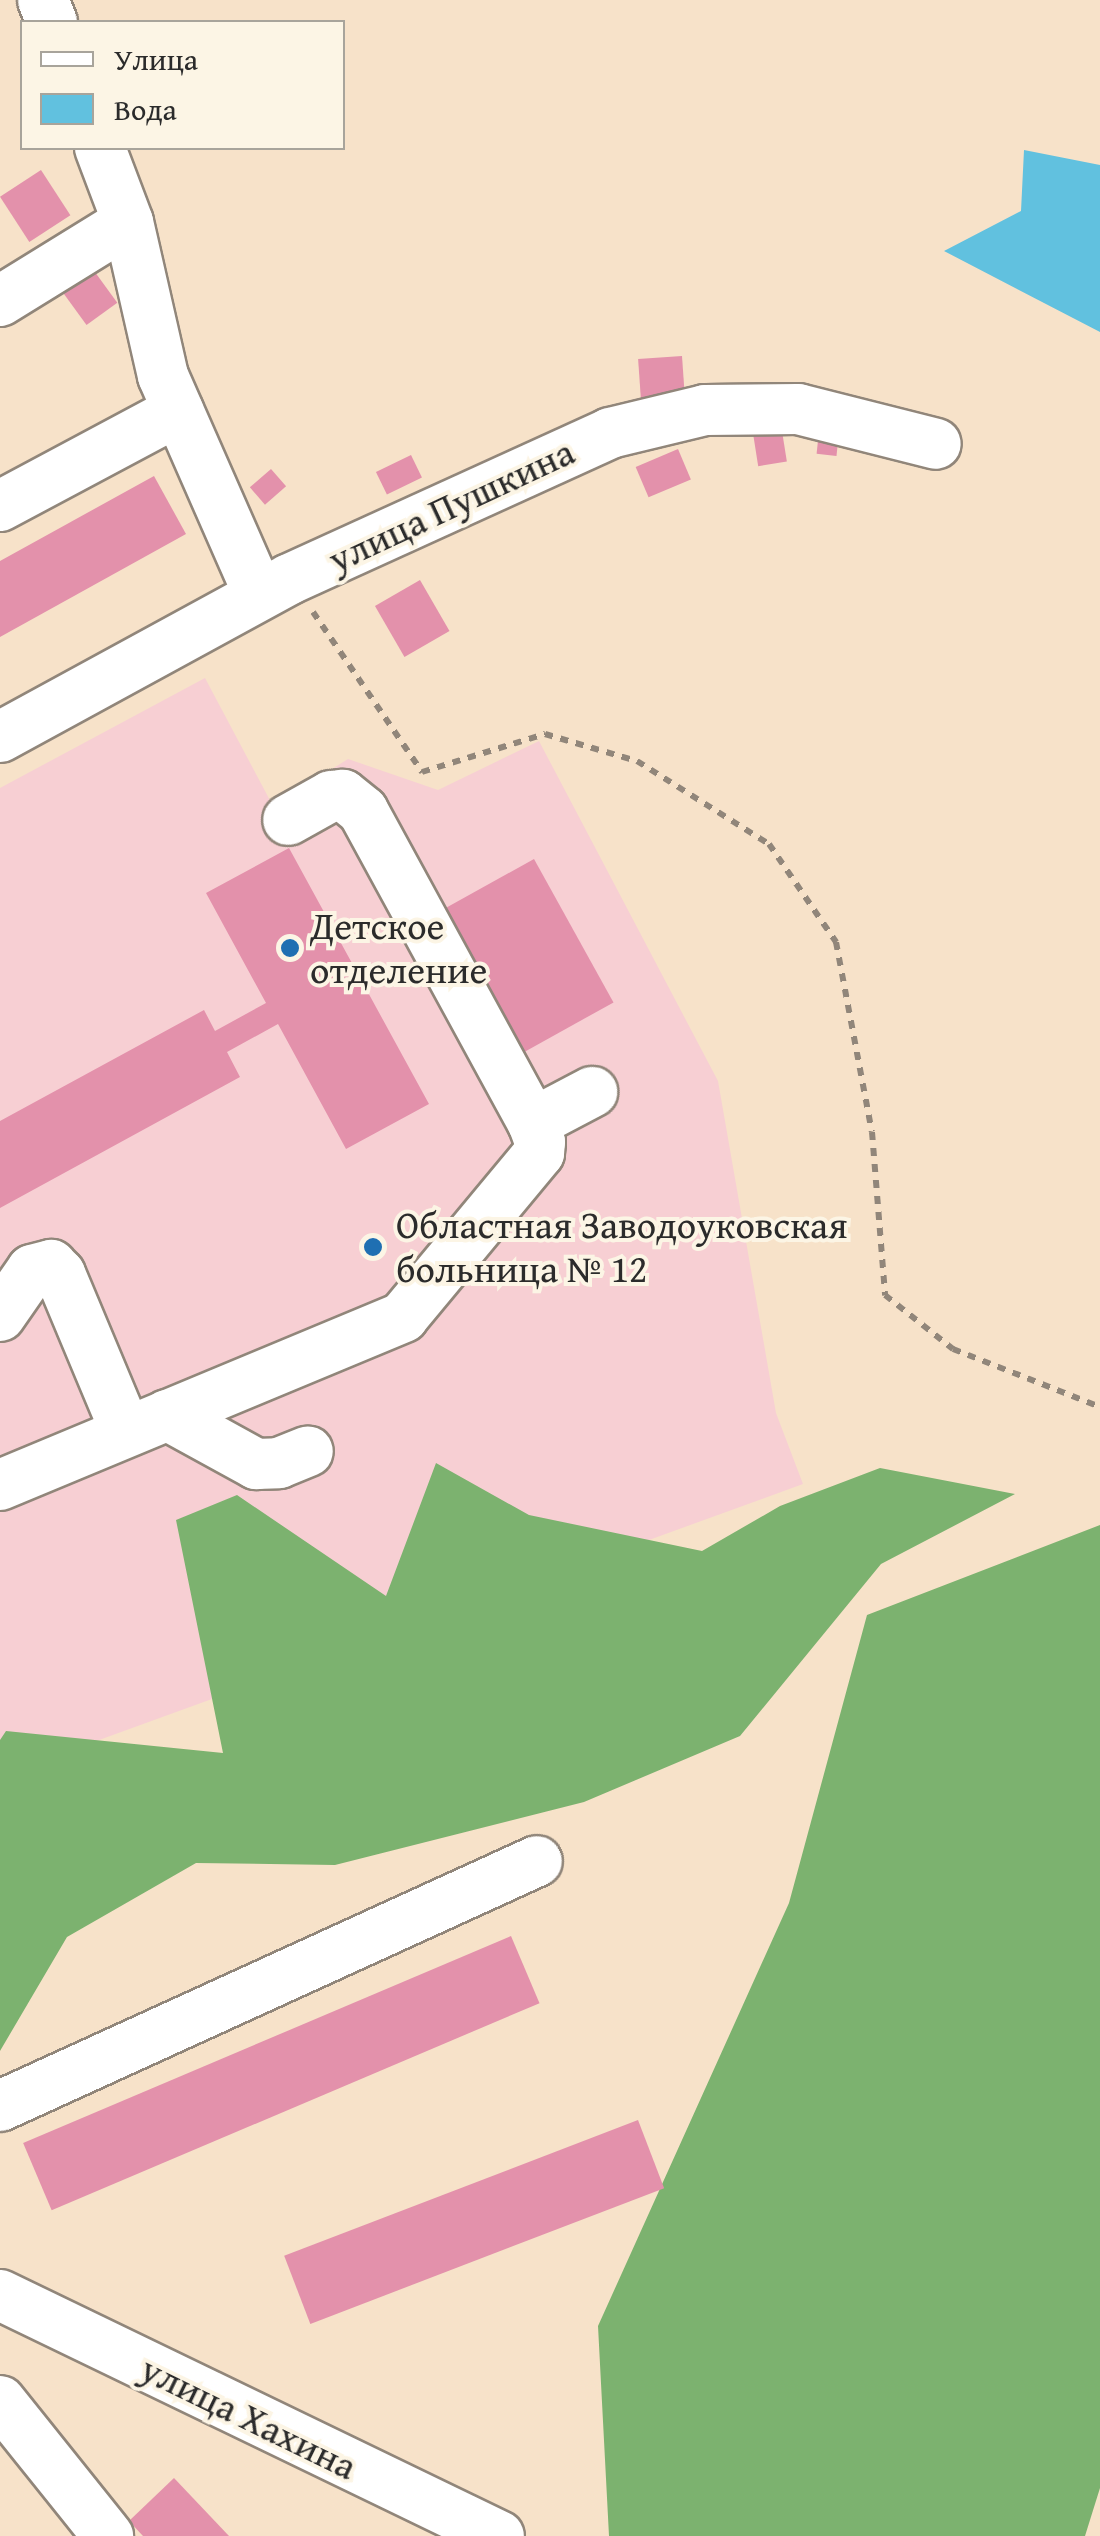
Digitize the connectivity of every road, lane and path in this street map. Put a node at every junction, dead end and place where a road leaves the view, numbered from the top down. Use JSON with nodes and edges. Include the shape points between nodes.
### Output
{"nodes":[{"id":1,"x":101,"y":150,"type":"edge"},
{"id":2,"x":128,"y":222,"type":"junction"},
{"id":3,"x":0,"y":301,"type":"edge"},
{"id":4,"x":178,"y":411,"type":"junction"},
{"id":5,"x":936,"y":444,"type":"dead end"},
{"id":6,"x":0,"y":506,"type":"edge"},
{"id":7,"x":275,"y":587,"type":"junction"},
{"id":8,"x":0,"y":737,"type":"edge"},
{"id":9,"x":288,"y":820,"type":"dead end"},
{"id":10,"x":592,"y":1092,"type":"dead end"},
{"id":11,"x":534,"y":1123,"type":"junction"},
{"id":12,"x":0,"y":1316,"type":"edge"},
{"id":13,"x":1100,"y":1407,"type":"edge"},
{"id":14,"x":147,"y":1424,"type":"junction"},
{"id":15,"x":308,"y":1451,"type":"dead end"},
{"id":16,"x":0,"y":1485,"type":"edge"},
{"id":17,"x":537,"y":1861,"type":"dead end"},
{"id":18,"x":0,"y":2106,"type":"edge"},
{"id":19,"x":0,"y":2295,"type":"edge"},
{"id":20,"x":0,"y":2401,"type":"edge"},
{"id":21,"x":108,"y":2536,"type":"edge"},
{"id":22,"x":499,"y":2536,"type":"edge"}],
"edges":[{"from":1,"to":2,"type":"street"},
{"from":2,"to":3,"type":"street"},
{"from":2,"to":4,"type":"street","via":[[163,376]]},
{"from":4,"to":6,"type":"street"},
{"from":4,"to":7,"type":"street"},
{"from":5,"to":7,"type":"street","name":"улица Пушкина","via":[[798,409],[704,410],[610,433]]},
{"from":7,"to":8,"type":"street","name":"улица Пушкина"},
{"from":7,"to":13,"type":"path","via":[[422,772],[545,734],[636,761],[768,844],[836,942],[872,1132],[885,1295],[953,1348]]},
{"from":9,"to":11,"type":"street","via":[[331,796],[343,796],[363,811]]},
{"from":10,"to":11,"type":"street"},
{"from":11,"to":14,"type":"street","via":[[540,1142],[533,1163],[404,1317]]},
{"from":12,"to":14,"type":"street","via":[[32,1270],[51,1266]]},
{"from":14,"to":15,"type":"street","via":[[256,1464]]},
{"from":14,"to":16,"type":"street"},
{"from":17,"to":18,"type":"street"},
{"from":19,"to":22,"type":"street","name":"улица Хахина"},
{"from":20,"to":21,"type":"street"}]}
